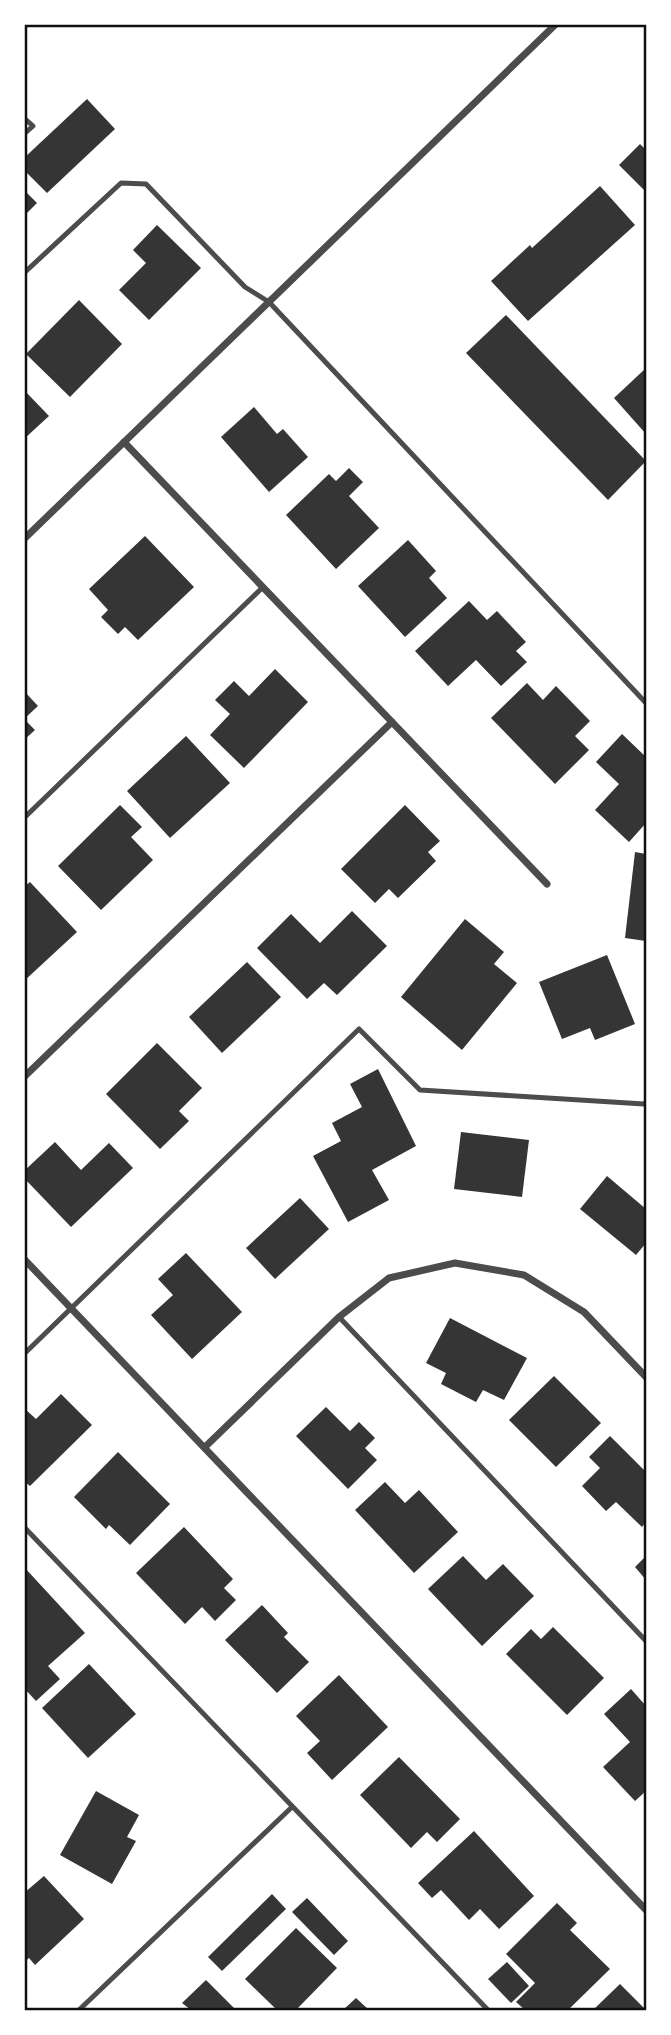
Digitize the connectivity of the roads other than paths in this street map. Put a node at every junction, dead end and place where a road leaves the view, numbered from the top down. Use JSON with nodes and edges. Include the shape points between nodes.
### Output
{"nodes":[{"id":1,"x":556,"y":24,"type":"edge"},
{"id":2,"x":24,"y":118,"type":"edge"},
{"id":3,"x":24,"y":134,"type":"edge"},
{"id":4,"x":24,"y":273,"type":"edge"},
{"id":5,"x":269,"y":302,"type":"junction"},
{"id":6,"x":124,"y":442,"type":"junction"},
{"id":7,"x":24,"y":539,"type":"edge"},
{"id":8,"x":263,"y":587,"type":"junction"},
{"id":9,"x":646,"y":704,"type":"edge"},
{"id":10,"x":392,"y":722,"type":"junction"},
{"id":11,"x":24,"y":818,"type":"edge"},
{"id":12,"x":547,"y":884,"type":"dead end"},
{"id":13,"x":24,"y":1077,"type":"edge"},
{"id":14,"x":646,"y":1104,"type":"edge"},
{"id":15,"x":24,"y":1259,"type":"edge"},
{"id":16,"x":72,"y":1308,"type":"junction"},
{"id":17,"x":339,"y":1317,"type":"junction"},
{"id":18,"x":24,"y":1354,"type":"edge"},
{"id":19,"x":646,"y":1377,"type":"edge"},
{"id":20,"x":205,"y":1447,"type":"junction"},
{"id":21,"x":24,"y":1527,"type":"edge"},
{"id":22,"x":646,"y":1642,"type":"edge"},
{"id":23,"x":292,"y":1807,"type":"junction"},
{"id":24,"x":646,"y":1910,"type":"edge"},
{"id":25,"x":79,"y":2011,"type":"edge"},
{"id":26,"x":488,"y":2011,"type":"edge"}],
"edges":[{"from":1,"to":5,"type":"street"},
{"from":2,"to":3,"type":"lane","via":[[33,126]]},
{"from":4,"to":5,"type":"lane","via":[[121,183],[146,184],[245,287]]},
{"from":5,"to":6,"type":"street"},
{"from":5,"to":9,"type":"lane"},
{"from":6,"to":7,"type":"street"},
{"from":6,"to":8,"type":"street"},
{"from":8,"to":10,"type":"street"},
{"from":8,"to":11,"type":"lane"},
{"from":10,"to":12,"type":"street"},
{"from":10,"to":13,"type":"street"},
{"from":14,"to":16,"type":"lane","via":[[420,1090],[359,1029]]},
{"from":15,"to":16,"type":"street"},
{"from":16,"to":18,"type":"lane"},
{"from":16,"to":20,"type":"street"},
{"from":17,"to":19,"type":"street","via":[[389,1278],[455,1264],[524,1275],[584,1312]]},
{"from":17,"to":20,"type":"street"},
{"from":17,"to":22,"type":"lane"},
{"from":20,"to":24,"type":"street"},
{"from":21,"to":23,"type":"lane"},
{"from":23,"to":25,"type":"lane"},
{"from":23,"to":26,"type":"lane"}]}
